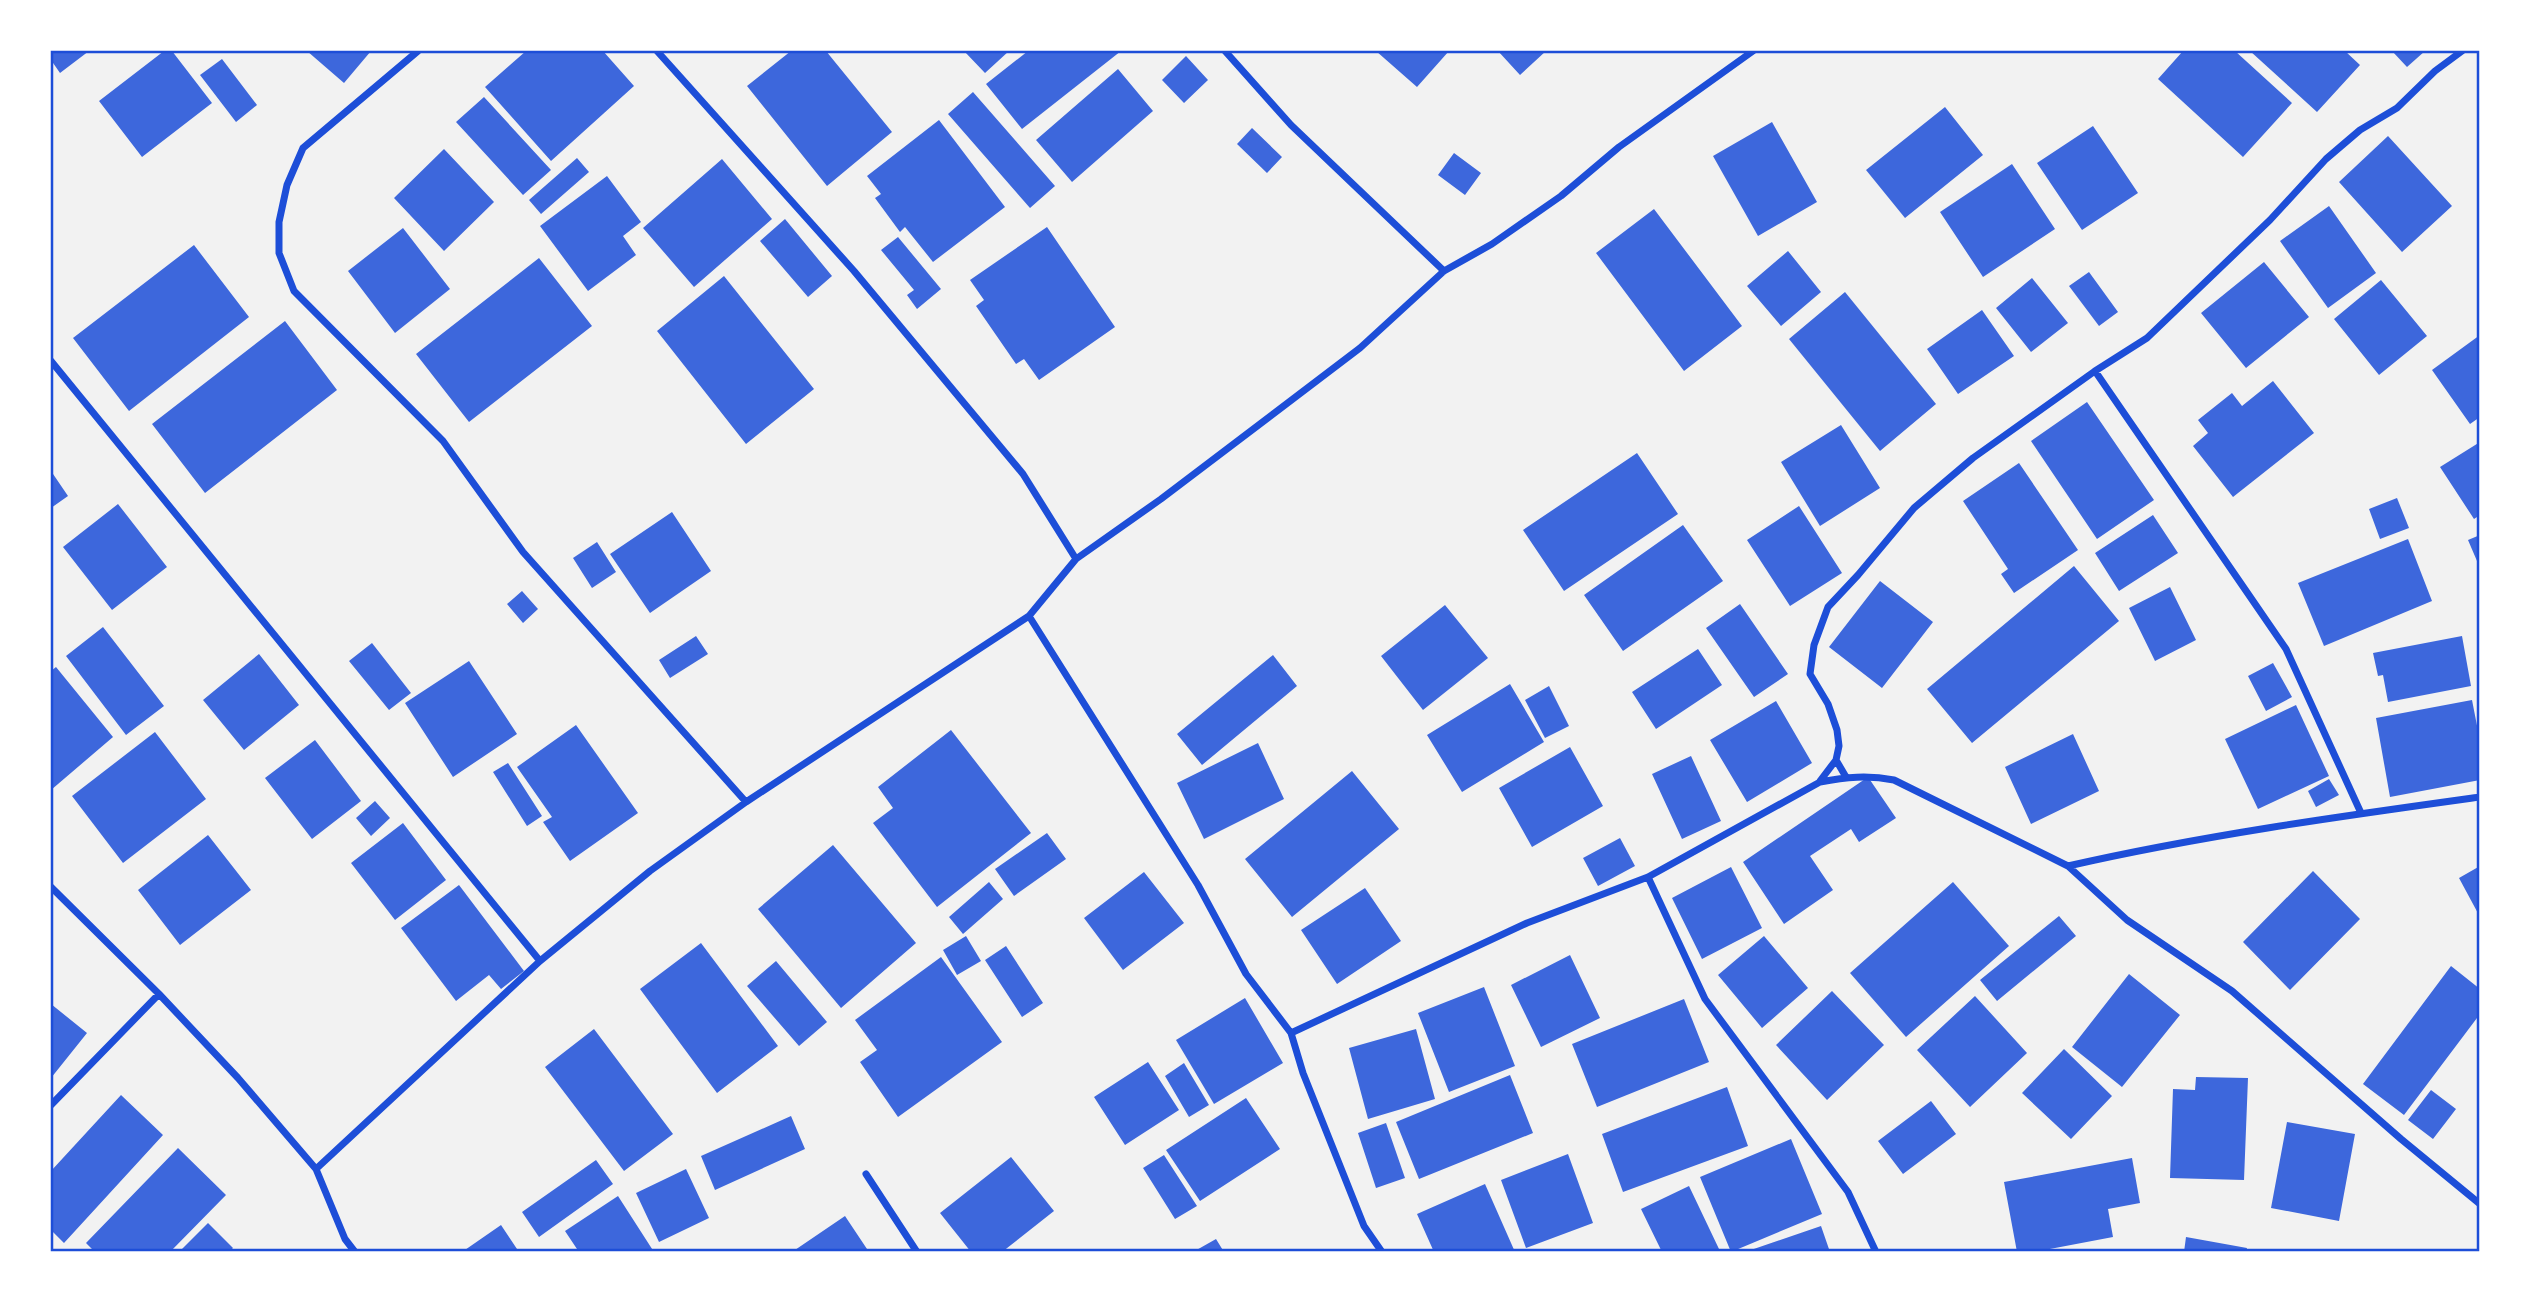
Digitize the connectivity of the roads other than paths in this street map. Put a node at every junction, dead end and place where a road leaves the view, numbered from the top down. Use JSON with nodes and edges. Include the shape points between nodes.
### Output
{"nodes":[{"id":1,"x":418,"y":51,"type":"edge"},
{"id":2,"x":657,"y":51,"type":"edge"},
{"id":3,"x":1225,"y":51,"type":"edge"},
{"id":4,"x":1753,"y":51,"type":"edge"},
{"id":5,"x":2462,"y":51,"type":"edge"},
{"id":6,"x":1444,"y":271,"type":"junction"},
{"id":7,"x":51,"y":361,"type":"edge"},
{"id":8,"x":2095,"y":371,"type":"junction"},
{"id":9,"x":1076,"y":559,"type":"junction"},
{"id":10,"x":1030,"y":616,"type":"junction"},
{"id":11,"x":1836,"y":760,"type":"junction"},
{"id":12,"x":1846,"y":777,"type":"junction"},
{"id":13,"x":1819,"y":782,"type":"junction"},
{"id":14,"x":2480,"y":797,"type":"edge"},
{"id":15,"x":746,"y":802,"type":"junction"},
{"id":16,"x":2361,"y":813,"type":"junction"},
{"id":17,"x":2068,"y":866,"type":"junction"},
{"id":18,"x":1648,"y":877,"type":"junction"},
{"id":19,"x":51,"y":887,"type":"edge"},
{"id":20,"x":540,"y":961,"type":"junction"},
{"id":21,"x":159,"y":994,"type":"junction"},
{"id":22,"x":1291,"y":1033,"type":"junction"},
{"id":23,"x":51,"y":1105,"type":"edge"},
{"id":24,"x":316,"y":1169,"type":"junction"},
{"id":25,"x":866,"y":1174,"type":"dead end"},
{"id":26,"x":2480,"y":1204,"type":"edge"},
{"id":27,"x":355,"y":1252,"type":"edge"},
{"id":28,"x":917,"y":1252,"type":"edge"},
{"id":29,"x":1382,"y":1252,"type":"edge"},
{"id":30,"x":1876,"y":1252,"type":"edge"}],
"edges":[{"from":1,"to":15,"type":"street","via":[[303,148],[287,184],[279,222],[279,253],[294,291],[443,441],[523,552]]},
{"from":2,"to":9,"type":"street","via":[[854,271],[1023,474]]},
{"from":3,"to":6,"type":"street","via":[[1291,125]]},
{"from":4,"to":6,"type":"street","via":[[1619,147],[1561,196]]},
{"from":5,"to":8,"type":"street","via":[[2397,108],[2360,130],[2326,159],[2270,220],[2147,338]]},
{"from":6,"to":9,"type":"street","via":[[1350,356]]},
{"from":7,"to":20,"type":"street"},
{"from":8,"to":11,"type":"street","via":[[1973,458],[1914,508],[1828,607],[1814,645],[1810,674],[1837,730]]},
{"from":8,"to":16,"type":"street","via":[[2286,649]]},
{"from":9,"to":10,"type":"street"},
{"from":10,"to":15,"type":"street"},
{"from":10,"to":22,"type":"street","via":[[1198,885],[1246,974]]},
{"from":11,"to":12,"type":"street"},
{"from":11,"to":13,"type":"street"},
{"from":12,"to":13,"type":"street"},
{"from":12,"to":17,"type":"street","via":[[1894,780]]},
{"from":13,"to":18,"type":"street"},
{"from":14,"to":16,"type":"street"},
{"from":15,"to":20,"type":"street","via":[[650,871]]},
{"from":16,"to":17,"type":"street"},
{"from":17,"to":26,"type":"street","via":[[2127,920],[2232,991]]},
{"from":18,"to":22,"type":"street","via":[[1527,923]]},
{"from":18,"to":30,"type":"street","via":[[1705,999],[1848,1192]]},
{"from":19,"to":21,"type":"street"},
{"from":20,"to":24,"type":"street"},
{"from":21,"to":23,"type":"street"},
{"from":21,"to":24,"type":"street"},
{"from":22,"to":29,"type":"street","via":[[1364,1226]]},
{"from":24,"to":27,"type":"street","via":[[345,1239]]},
{"from":25,"to":28,"type":"street"}]}
